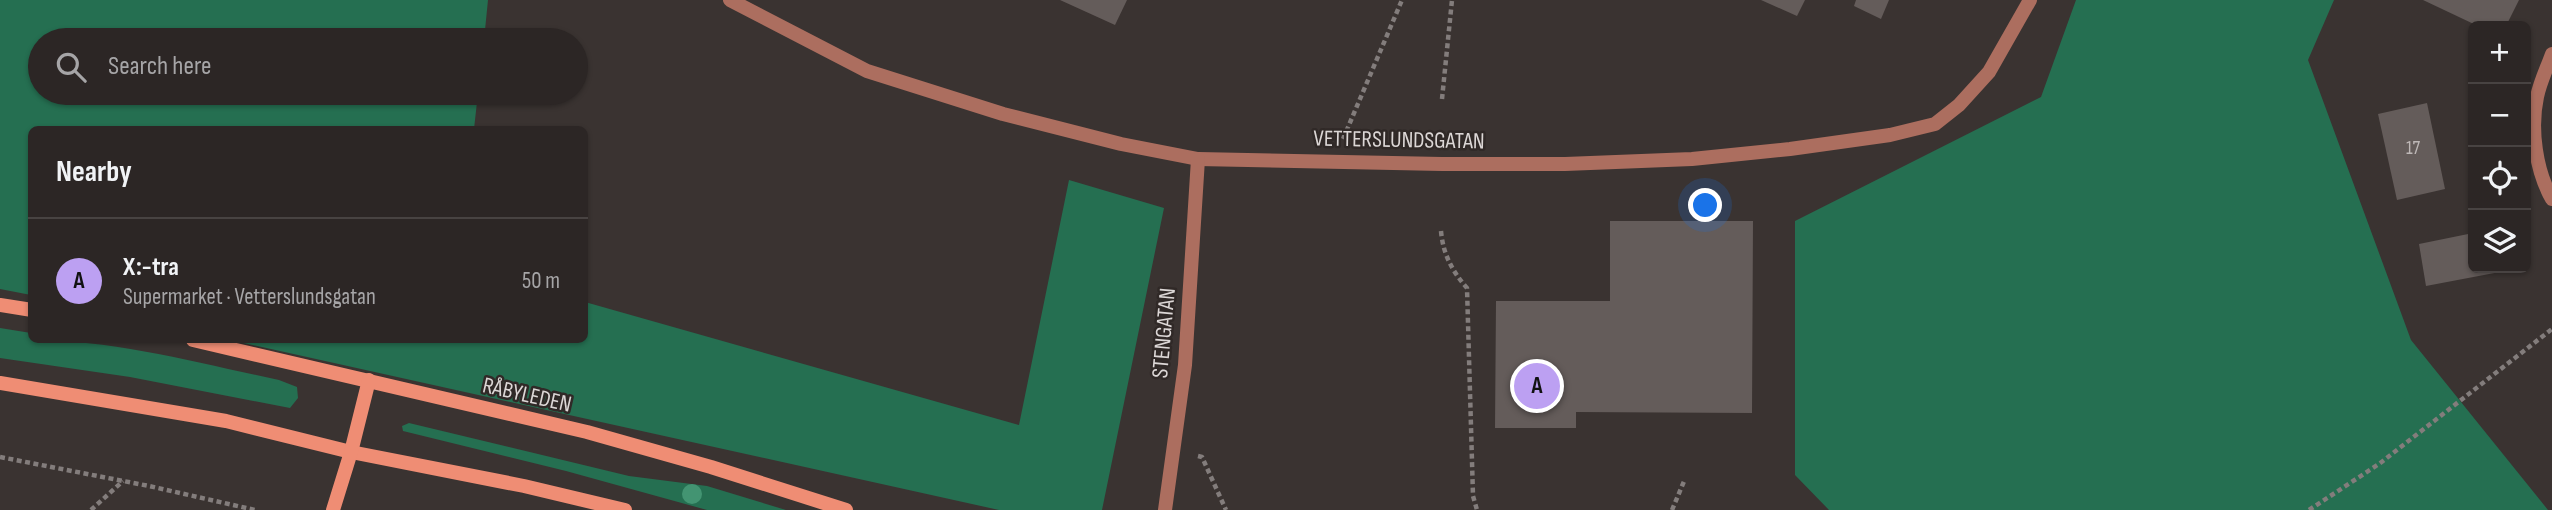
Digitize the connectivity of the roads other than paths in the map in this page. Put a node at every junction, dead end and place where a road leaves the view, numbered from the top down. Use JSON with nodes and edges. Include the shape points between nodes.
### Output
{"nodes":[{"id":1,"x":730,"y":0,"type":"edge"},
{"id":2,"x":2030,"y":0,"type":"edge"},
{"id":3,"x":2552,"y":54,"type":"edge"},
{"id":4,"x":1199,"y":159,"type":"junction"},
{"id":5,"x":2552,"y":200,"type":"edge"},
{"id":6,"x":0,"y":305,"type":"edge"},
{"id":7,"x":28,"y":309,"type":"edge"},
{"id":8,"x":206,"y":343,"type":"edge"},
{"id":9,"x":369,"y":380,"type":"junction"},
{"id":10,"x":0,"y":383,"type":"edge"},
{"id":11,"x":351,"y":452,"type":"junction"},
{"id":12,"x":333,"y":510,"type":"edge"},
{"id":13,"x":625,"y":510,"type":"edge"},
{"id":14,"x":846,"y":510,"type":"edge"},
{"id":15,"x":1165,"y":510,"type":"edge"}],
"edges":[{"from":1,"to":4,"type":"street","name":"VETTERSLUNDSGATAN","via":[[867,71],[1003,114]]},
{"from":2,"to":4,"type":"street","name":"VETTERSLUNDSGATAN","via":[[1989,72],[1959,105],[1935,124],[1890,135],[1692,159],[1565,164]]},
{"from":3,"to":5,"type":"street","via":[[2537,97],[2535,142]]},
{"from":4,"to":15,"type":"street","name":"STENGATAN","via":[[1185,365]]},
{"from":6,"to":7,"type":"main road"},
{"from":8,"to":9,"type":"main road","name":"RÅBYLEDEN"},
{"from":9,"to":11,"type":"main road"},
{"from":9,"to":14,"type":"main road","name":"RÅBYLEDEN","via":[[599,436]]},
{"from":10,"to":11,"type":"main road","via":[[226,421]]},
{"from":11,"to":12,"type":"main road"},
{"from":11,"to":13,"type":"main road"}]}
